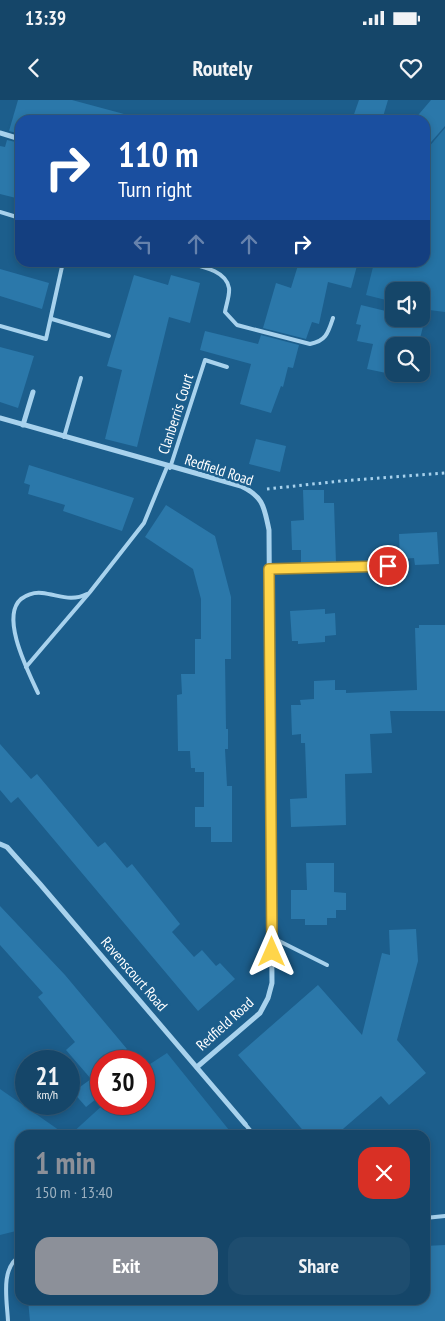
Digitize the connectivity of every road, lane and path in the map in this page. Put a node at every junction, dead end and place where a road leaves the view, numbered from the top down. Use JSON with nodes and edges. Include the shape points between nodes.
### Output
{"nodes":[{"id":1,"x":0,"y":133,"type":"edge"},
{"id":2,"x":15,"y":138,"type":"edge"},
{"id":3,"x":0,"y":212,"type":"edge"},
{"id":4,"x":15,"y":216,"type":"edge"},
{"id":5,"x":62,"y":267,"type":"edge"},
{"id":6,"x":201,"y":267,"type":"edge"},
{"id":7,"x":333,"y":318,"type":"dead end"},
{"id":8,"x":52,"y":319,"type":"junction"},
{"id":9,"x":0,"y":326,"type":"edge"},
{"id":10,"x":110,"y":336,"type":"dead end"},
{"id":11,"x":227,"y":367,"type":"dead end"},
{"id":12,"x":81,"y":378,"type":"dead end"},
{"id":13,"x":33,"y":392,"type":"dead end"},
{"id":14,"x":0,"y":418,"type":"edge"},
{"id":15,"x":23,"y":425,"type":"junction"},
{"id":16,"x":64,"y":437,"type":"junction"},
{"id":17,"x":168,"y":467,"type":"junction"},
{"id":18,"x":445,"y":473,"type":"edge"},
{"id":19,"x":254,"y":493,"type":"junction"},
{"id":20,"x":388,"y":566,"type":"dead end"},
{"id":21,"x":269,"y":569,"type":"junction"},
{"id":22,"x":90,"y":592,"type":"junction"},
{"id":23,"x":26,"y":666,"type":"junction"},
{"id":24,"x":38,"y":693,"type":"dead end"},
{"id":25,"x":0,"y":844,"type":"edge"},
{"id":26,"x":271,"y":937,"type":"junction"},
{"id":27,"x":327,"y":965,"type":"dead end"},
{"id":28,"x":197,"y":1067,"type":"junction"},
{"id":29,"x":245,"y":1124,"type":"joint"},
{"id":30,"x":250,"y":1130,"type":"edge"},
{"id":31,"x":445,"y":1216,"type":"edge"},
{"id":32,"x":430,"y":1218,"type":"edge"},
{"id":33,"x":15,"y":1260,"type":"edge"},
{"id":34,"x":8,"y":1321,"type":"edge"}],
"edges":[{"from":1,"to":2,"type":"street"},
{"from":3,"to":4,"type":"lane"},
{"from":5,"to":8,"type":"lane"},
{"from":6,"to":7,"type":"lane","via":[[224,278],[229,288],[225,312],[237,325],[310,344],[328,336]]},
{"from":8,"to":9,"type":"lane","via":[[46,338]]},
{"from":8,"to":10,"type":"lane"},
{"from":11,"to":17,"type":"lane","name":"Clanberris Court","via":[[205,360]]},
{"from":12,"to":16,"type":"lane"},
{"from":13,"to":15,"type":"street"},
{"from":14,"to":15,"type":"street","name":"Redfield Road"},
{"from":15,"to":16,"type":"street","name":"Redfield Road"},
{"from":16,"to":17,"type":"street","name":"Redfield Road"},
{"from":17,"to":19,"type":"street","name":"Redfield Road","via":[[241,486]]},
{"from":17,"to":22,"type":"lane","via":[[144,523]]},
{"from":18,"to":19,"type":"path","via":[[278,487]]},
{"from":19,"to":21,"type":"street","name":"Redfield Road","via":[[263,505],[269,530]]},
{"from":20,"to":21,"type":"lane"},
{"from":21,"to":26,"type":"street","name":"Redfield Road"},
{"from":22,"to":23,"type":"lane"},
{"from":22,"to":23,"type":"lane","via":[[67,599],[41,592],[29,593],[18,601],[11,613],[13,638]]},
{"from":23,"to":24,"type":"lane"},
{"from":25,"to":28,"type":"street","name":"Ravenscourt Road","via":[[7,847],[40,884]]},
{"from":26,"to":27,"type":"lane"},
{"from":26,"to":28,"type":"street","name":"Redfield Road","via":[[272,983],[260,1013]]},
{"from":28,"to":29,"type":"street","name":"Ravenscourt Road"},
{"from":29,"to":30,"type":"lane"},
{"from":31,"to":32,"type":"lane"},
{"from":33,"to":34,"type":"lane","via":[[5,1273]]}]}
